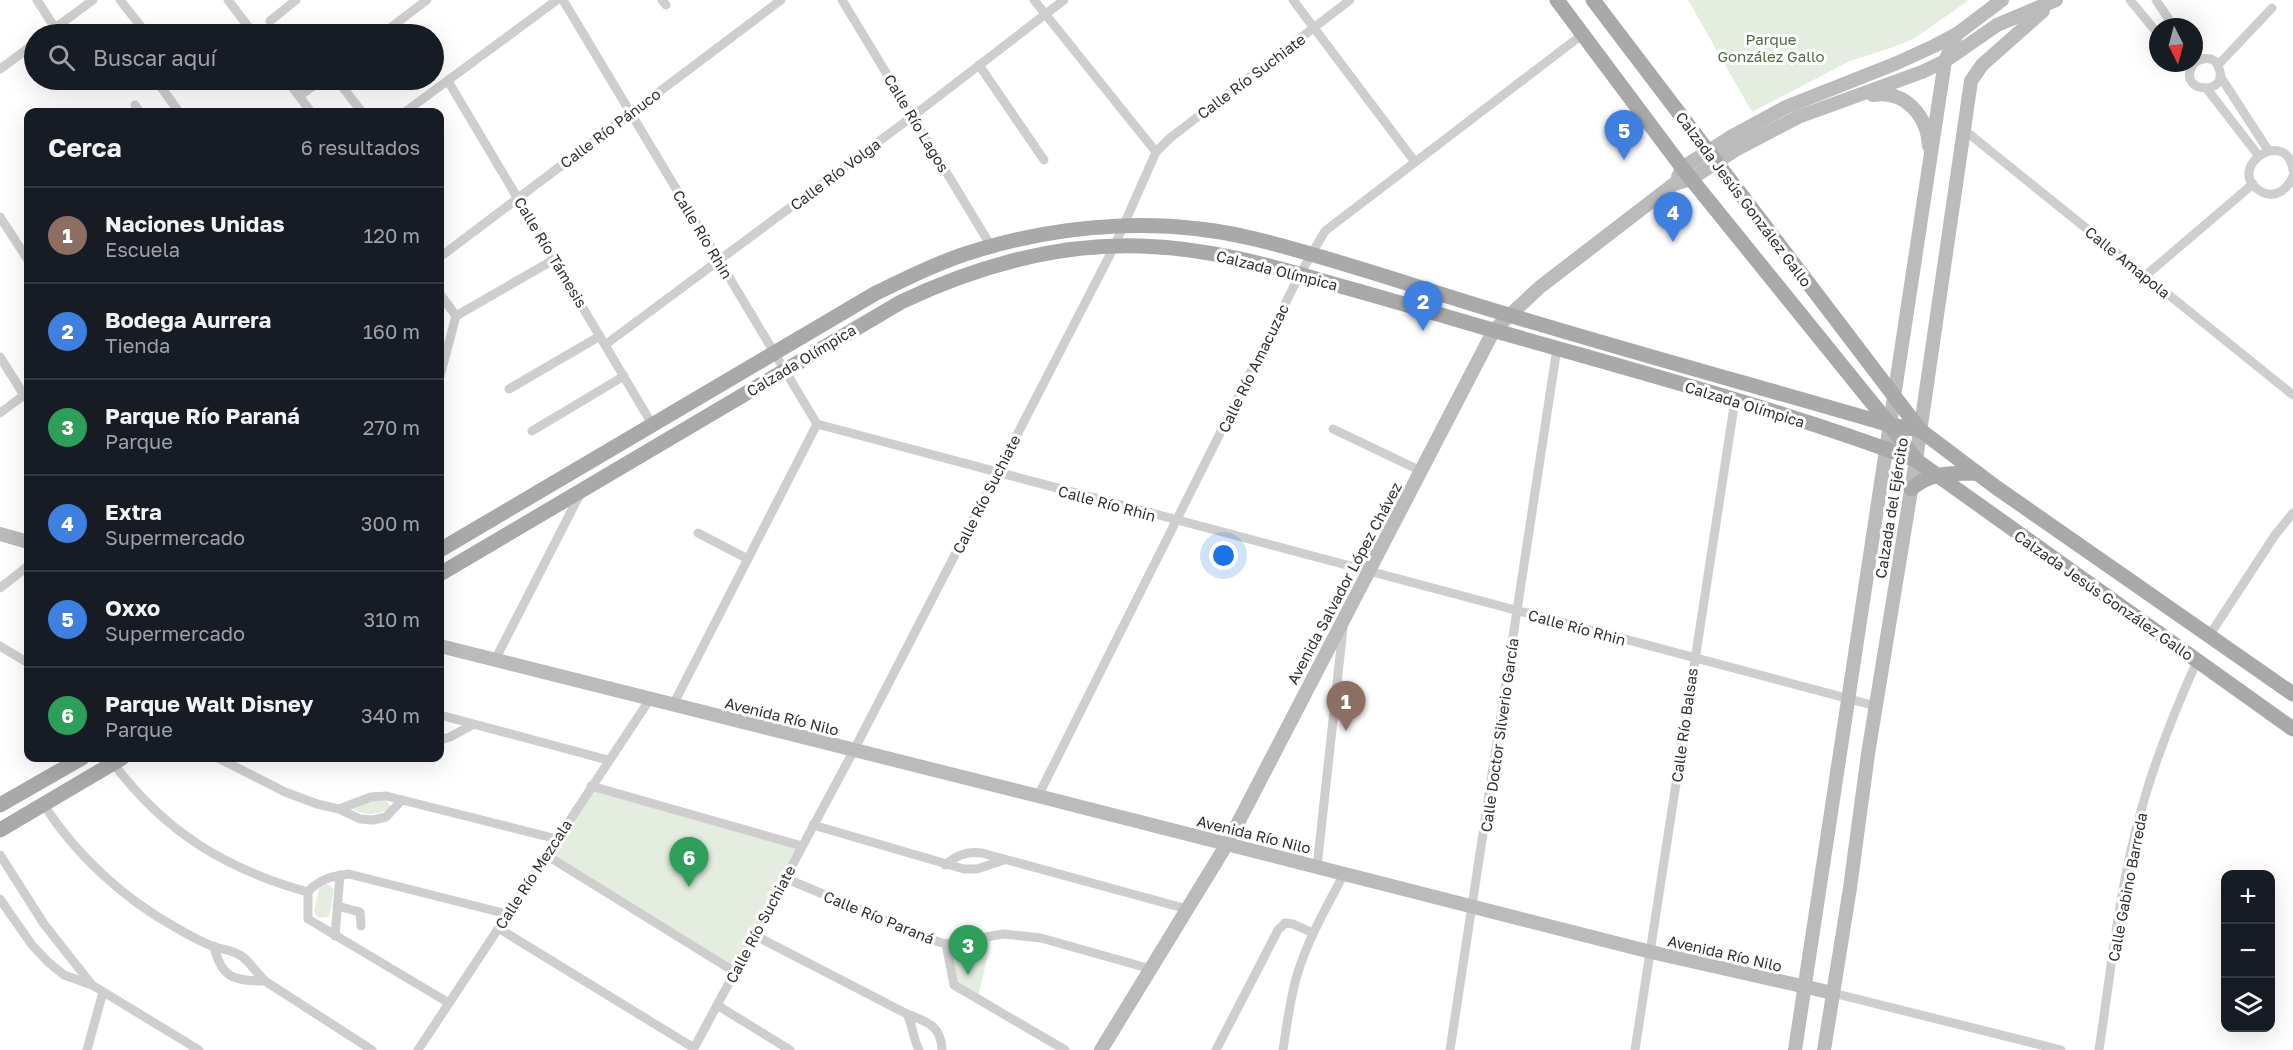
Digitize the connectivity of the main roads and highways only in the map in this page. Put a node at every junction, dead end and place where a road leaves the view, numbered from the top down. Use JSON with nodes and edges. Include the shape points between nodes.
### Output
{"nodes":[{"id":1,"x":1557,"y":0,"type":"edge"},
{"id":2,"x":1593,"y":0,"type":"edge"},
{"id":3,"x":2002,"y":0,"type":"edge"},
{"id":4,"x":2053,"y":2,"type":"edge"},
{"id":5,"x":1957,"y":34,"type":"junction"},
{"id":6,"x":1945,"y":62,"type":"junction"},
{"id":7,"x":1848,"y":99,"type":"junction"},
{"id":8,"x":1712,"y":157,"type":"junction"},
{"id":9,"x":1687,"y":174,"type":"junction"},
{"id":10,"x":1928,"y":183,"type":"junction"},
{"id":11,"x":1508,"y":315,"type":"junction"},
{"id":12,"x":1494,"y":330,"type":"junction"},
{"id":13,"x":1895,"y":398,"type":"junction"},
{"id":14,"x":1890,"y":425,"type":"junction"},
{"id":15,"x":1920,"y":430,"type":"junction"},
{"id":16,"x":1887,"y":449,"type":"junction"},
{"id":17,"x":1916,"y":460,"type":"junction"},
{"id":18,"x":1977,"y":473,"type":"junction"},
{"id":19,"x":1936,"y":475,"type":"junction"},
{"id":20,"x":1911,"y":489,"type":"junction"},
{"id":21,"x":0,"y":534,"type":"edge"},
{"id":22,"x":24,"y":541,"type":"edge"},
{"id":23,"x":444,"y":548,"type":"edge"},
{"id":24,"x":444,"y":572,"type":"edge"},
{"id":25,"x":444,"y":647,"type":"edge"},
{"id":26,"x":2293,"y":694,"type":"edge"},
{"id":27,"x":2293,"y":729,"type":"edge"},
{"id":28,"x":75,"y":762,"type":"edge"},
{"id":29,"x":115,"y":762,"type":"edge"},
{"id":30,"x":0,"y":805,"type":"edge"},
{"id":31,"x":0,"y":830,"type":"edge"},
{"id":32,"x":1227,"y":844,"type":"junction"},
{"id":33,"x":1804,"y":988,"type":"junction"},
{"id":34,"x":1833,"y":993,"type":"junction"},
{"id":35,"x":1101,"y":1050,"type":"edge"},
{"id":36,"x":1795,"y":1050,"type":"edge"},
{"id":37,"x":1824,"y":1050,"type":"edge"}],
"edges":[{"from":1,"to":9,"type":"main road","name":"Calzada Jesús González Gallo"},
{"from":2,"to":8,"type":"main road","name":"Calzada Jesús González Gallo"},
{"from":3,"to":5,"type":"main road","name":"Avenida Salvador López Chávez"},
{"from":4,"to":6,"type":"main road","name":"Avenida Salvador López Chávez","via":[[1997,25]]},
{"from":4,"to":15,"type":"main road","name":"Calzada del Ejército","via":[[1971,81]]},
{"from":5,"to":6,"type":"main road","name":"Calzada del Ejército"},
{"from":5,"to":8,"type":"main road","name":"Avenida Salvador López Chávez","via":[[1898,63],[1786,107]]},
{"from":6,"to":7,"type":"main road","name":"Avenida Salvador López Chávez"},
{"from":6,"to":10,"type":"main road","name":"Calzada del Ejército"},
{"from":7,"to":8,"type":"main road","name":"Avenida Salvador López Chávez"},
{"from":7,"to":10,"type":"main road","via":[[1891,95],[1901,98],[1920,115],[1929,142]]},
{"from":8,"to":9,"type":"main road","name":"Avenida Salvador López Chávez"},
{"from":8,"to":13,"type":"main road","name":"Calzada Jesús González Gallo"},
{"from":9,"to":11,"type":"main road","name":"Avenida Salvador López Chávez"},
{"from":9,"to":14,"type":"main road","name":"Calzada Jesús González Gallo"},
{"from":10,"to":13,"type":"main road","name":"Calzada del Ejército"},
{"from":11,"to":12,"type":"main road","name":"Avenida Salvador López Chávez"},
{"from":11,"to":14,"type":"main road","name":"Calzada Olímpica"},
{"from":11,"to":23,"type":"main road","name":"Calzada Olímpica","via":[[1311,254],[1210,231],[1124,225],[1066,231],[991,246],[930,267],[876,293]]},
{"from":12,"to":16,"type":"main road","name":"Calzada Olímpica"},
{"from":12,"to":24,"type":"main road","name":"Calzada Olímpica","via":[[1254,261],[1211,253],[1114,247],[1037,255],[997,264],[953,278],[902,302]]},
{"from":12,"to":32,"type":"main road","name":"Avenida Salvador López Chávez"},
{"from":13,"to":14,"type":"main road","name":"Calzada del Ejército"},
{"from":13,"to":15,"type":"main road","name":"Calzada Jesús González Gallo"},
{"from":14,"to":15,"type":"main road","name":"Calzada Olímpica"},
{"from":14,"to":16,"type":"main road","name":"Calzada del Ejército"},
{"from":14,"to":17,"type":"main road","name":"Calzada Jesús González Gallo"},
{"from":15,"to":17,"type":"main road","name":"Calzada del Ejército"},
{"from":15,"to":18,"type":"main road","name":"Calzada Jesús González Gallo"},
{"from":16,"to":17,"type":"main road","name":"Calzada Olímpica"},
{"from":16,"to":33,"type":"main road","name":"Calzada del Ejército"},
{"from":17,"to":19,"type":"main road","name":"Calzada Jesús González Gallo"},
{"from":17,"to":20,"type":"main road","name":"Calzada del Ejército"},
{"from":18,"to":19,"type":"main road"},
{"from":18,"to":26,"type":"main road","name":"Calzada Jesús González Gallo"},
{"from":19,"to":20,"type":"main road"},
{"from":19,"to":27,"type":"main road","name":"Calzada Jesús González Gallo"},
{"from":20,"to":34,"type":"main road","name":"Calzada del Ejército"},
{"from":21,"to":22,"type":"main road"},
{"from":25,"to":32,"type":"main road","name":"Avenida Río Nilo"},
{"from":28,"to":30,"type":"main road"},
{"from":29,"to":31,"type":"main road"},
{"from":32,"to":33,"type":"main road","name":"Avenida Río Nilo"},
{"from":32,"to":35,"type":"main road","name":"Avenida Salvador López Chávez"},
{"from":33,"to":34,"type":"main road","name":"Avenida Río Nilo"},
{"from":33,"to":36,"type":"main road","name":"Calzada del Ejército"},
{"from":34,"to":37,"type":"main road","name":"Calzada del Ejército"}]}
